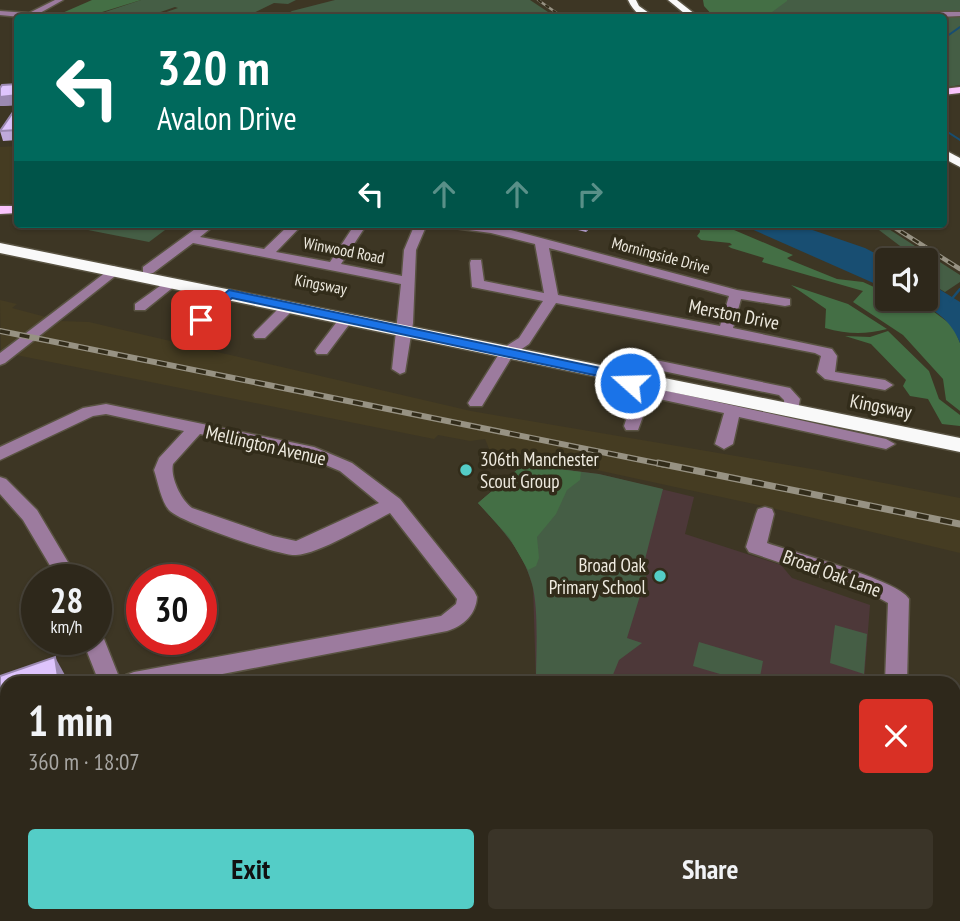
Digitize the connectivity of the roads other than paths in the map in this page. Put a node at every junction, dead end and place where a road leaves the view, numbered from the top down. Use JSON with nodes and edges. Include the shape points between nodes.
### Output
{"nodes":[{"id":1,"x":60,"y":0,"type":"edge"},
{"id":2,"x":632,"y":0,"type":"edge"},
{"id":3,"x":662,"y":0,"type":"edge"},
{"id":4,"x":672,"y":0,"type":"edge"},
{"id":5,"x":693,"y":3,"type":"dead end"},
{"id":6,"x":31,"y":14,"type":"edge"},
{"id":7,"x":646,"y":14,"type":"edge"},
{"id":8,"x":679,"y":14,"type":"edge"},
{"id":9,"x":691,"y":14,"type":"edge"},
{"id":10,"x":701,"y":14,"type":"edge"},
{"id":11,"x":14,"y":22,"type":"edge"},
{"id":12,"x":9,"y":24,"type":"dead end"},
{"id":13,"x":950,"y":150,"type":"edge"},
{"id":14,"x":960,"y":162,"type":"edge"},
{"id":15,"x":205,"y":228,"type":"edge"},
{"id":16,"x":293,"y":228,"type":"edge"},
{"id":17,"x":358,"y":228,"type":"edge"},
{"id":18,"x":419,"y":228,"type":"edge"},
{"id":19,"x":484,"y":228,"type":"edge"},
{"id":20,"x":192,"y":239,"type":"junction"},
{"id":21,"x":0,"y":241,"type":"edge"},
{"id":22,"x":541,"y":241,"type":"junction"},
{"id":23,"x":0,"y":248,"type":"edge"},
{"id":24,"x":268,"y":253,"type":"junction"},
{"id":25,"x":476,"y":263,"type":"dead end"},
{"id":26,"x":334,"y":265,"type":"junction"},
{"id":27,"x":114,"y":270,"type":"junction"},
{"id":28,"x":148,"y":270,"type":"junction"},
{"id":29,"x":407,"y":281,"type":"junction"},
{"id":30,"x":171,"y":282,"type":"junction"},
{"id":31,"x":229,"y":294,"type":"junction"},
{"id":32,"x":736,"y":294,"type":"junction"},
{"id":33,"x":552,"y":298,"type":"junction"},
{"id":34,"x":785,"y":302,"type":"dead end"},
{"id":35,"x":140,"y":307,"type":"dead end"},
{"id":36,"x":288,"y":307,"type":"junction"},
{"id":37,"x":347,"y":318,"type":"junction"},
{"id":38,"x":201,"y":320,"type":"dead end"},
{"id":39,"x":406,"y":321,"type":"junction"},
{"id":40,"x":725,"y":332,"type":"junction"},
{"id":41,"x":260,"y":335,"type":"dead end"},
{"id":42,"x":512,"y":349,"type":"junction"},
{"id":43,"x":322,"y":351,"type":"dead end"},
{"id":44,"x":0,"y":360,"type":"edge"},
{"id":45,"x":400,"y":369,"type":"dead end"},
{"id":46,"x":635,"y":380,"type":"junction"},
{"id":47,"x":885,"y":385,"type":"dead end"},
{"id":48,"x":476,"y":403,"type":"dead end"},
{"id":49,"x":792,"y":407,"type":"junction"},
{"id":50,"x":733,"y":410,"type":"junction"},
{"id":51,"x":632,"y":426,"type":"dead end"},
{"id":52,"x":196,"y":428,"type":"junction"},
{"id":53,"x":960,"y":437,"type":"edge"},
{"id":54,"x":724,"y":444,"type":"dead end"},
{"id":55,"x":886,"y":444,"type":"dead end"},
{"id":56,"x":960,"y":446,"type":"edge"},
{"id":57,"x":0,"y":454,"type":"edge"},
{"id":58,"x":0,"y":483,"type":"edge"},
{"id":59,"x":393,"y":504,"type":"junction"},
{"id":60,"x":765,"y":514,"type":"dead end"},
{"id":61,"x":59,"y":564,"type":"edge"},
{"id":62,"x":99,"y":655,"type":"edge"},
{"id":63,"x":108,"y":676,"type":"edge"},
{"id":64,"x":166,"y":676,"type":"edge"},
{"id":65,"x":896,"y":676,"type":"edge"}],
"edges":[{"from":1,"to":6,"type":"street"},
{"from":2,"to":7,"type":"highway"},
{"from":3,"to":8,"type":"highway"},
{"from":4,"to":9,"type":"highway"},
{"from":5,"to":10,"type":"highway"},
{"from":11,"to":12,"type":"street"},
{"from":13,"to":14,"type":"highway"},
{"from":15,"to":20,"type":"street"},
{"from":16,"to":24,"type":"street"},
{"from":17,"to":26,"type":"street"},
{"from":18,"to":29,"type":"street","via":[[410,250]]},
{"from":19,"to":22,"type":"street","name":"Morningside Drive"},
{"from":20,"to":24,"type":"street","name":"Winwood Road"},
{"from":20,"to":28,"type":"street"},
{"from":21,"to":28,"type":"highway","name":"Kingsway"},
{"from":22,"to":32,"type":"street","name":"Morningside Drive"},
{"from":22,"to":33,"type":"street"},
{"from":23,"to":27,"type":"highway","name":"Kingsway"},
{"from":24,"to":26,"type":"street","name":"Winwood Road"},
{"from":25,"to":33,"type":"street","name":"Merston Drive","via":[[477,284]]},
{"from":26,"to":29,"type":"street","name":"Winwood Road"},
{"from":27,"to":30,"type":"highway","name":"Kingsway"},
{"from":27,"to":44,"type":"street"},
{"from":28,"to":39,"type":"highway","name":"Kingsway"},
{"from":29,"to":39,"type":"street"},
{"from":30,"to":31,"type":"highway","name":"Kingsway"},
{"from":30,"to":35,"type":"street"},
{"from":31,"to":36,"type":"highway","name":"Kingsway"},
{"from":31,"to":38,"type":"street"},
{"from":32,"to":34,"type":"street","name":"Morningside Drive"},
{"from":32,"to":40,"type":"street"},
{"from":33,"to":40,"type":"street","name":"Merston Drive"},
{"from":33,"to":42,"type":"street","via":[[524,341]]},
{"from":36,"to":37,"type":"highway","name":"Kingsway"},
{"from":36,"to":41,"type":"street"},
{"from":37,"to":39,"type":"highway","name":"Kingsway"},
{"from":37,"to":43,"type":"street"},
{"from":39,"to":42,"type":"highway","name":"Kingsway"},
{"from":39,"to":45,"type":"street"},
{"from":40,"to":47,"type":"street","name":"Merston Drive","via":[[827,352],[825,372],[830,376]]},
{"from":42,"to":46,"type":"highway","name":"Kingsway"},
{"from":42,"to":48,"type":"street"},
{"from":46,"to":49,"type":"highway","name":"Kingsway"},
{"from":46,"to":50,"type":"street","name":"Kingsway"},
{"from":46,"to":51,"type":"street"},
{"from":49,"to":53,"type":"highway","name":"Kingsway"},
{"from":49,"to":56,"type":"highway","name":"Kingsway"},
{"from":50,"to":54,"type":"street"},
{"from":50,"to":55,"type":"street","name":"Kingsway"},
{"from":52,"to":57,"type":"street","name":"Mellington Avenue","via":[[106,409],[89,412]]},
{"from":52,"to":59,"type":"street","name":"Mellington Avenue","via":[[330,458]]},
{"from":52,"to":59,"type":"street","via":[[163,470],[171,499],[185,513],[296,548]]},
{"from":58,"to":61,"type":"street","via":[[30,515]]},
{"from":59,"to":64,"type":"street","name":"Mellington Avenue","via":[[461,586],[466,608],[458,616],[447,623]]},
{"from":60,"to":65,"type":"street","name":"Broad Oak Lane","via":[[756,547],[879,587],[899,599]]},
{"from":62,"to":63,"type":"street"}]}
